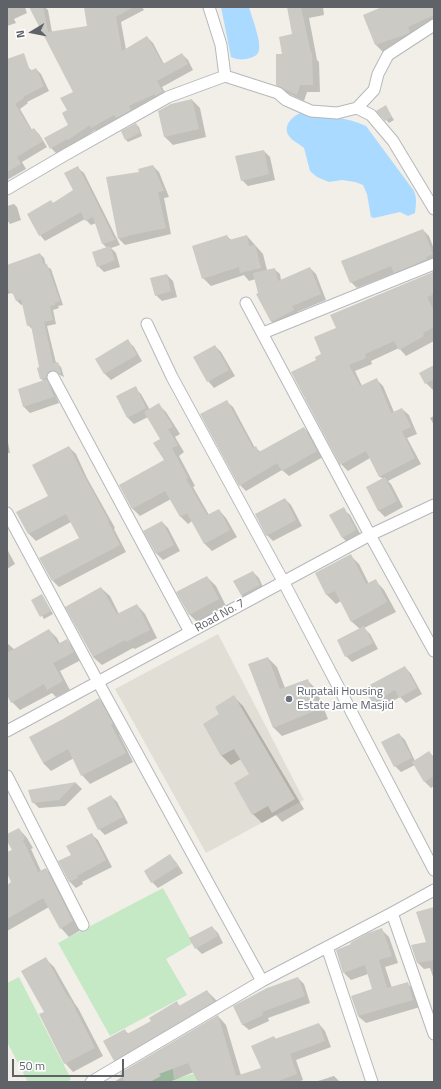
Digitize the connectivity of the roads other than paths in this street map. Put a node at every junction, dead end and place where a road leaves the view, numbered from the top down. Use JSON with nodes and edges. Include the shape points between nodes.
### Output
{"nodes":[{"id":1,"x":209,"y":7,"type":"edge"},
{"id":2,"x":434,"y":25,"type":"edge"},
{"id":3,"x":225,"y":76,"type":"junction"},
{"id":4,"x":357,"y":108,"type":"junction"},
{"id":5,"x":7,"y":189,"type":"edge"},
{"id":6,"x":434,"y":209,"type":"edge"},
{"id":7,"x":434,"y":264,"type":"edge"},
{"id":8,"x":246,"y":303,"type":"dead end"},
{"id":9,"x":147,"y":324,"type":"dead end"},
{"id":10,"x":263,"y":333,"type":"junction"},
{"id":11,"x":53,"y":377,"type":"dead end"},
{"id":12,"x":434,"y":504,"type":"edge"},
{"id":13,"x":7,"y":513,"type":"edge"},
{"id":14,"x":370,"y":535,"type":"junction"},
{"id":15,"x":283,"y":581,"type":"junction"},
{"id":16,"x":190,"y":632,"type":"junction"},
{"id":17,"x":434,"y":651,"type":"edge"},
{"id":18,"x":98,"y":682,"type":"junction"},
{"id":19,"x":7,"y":731,"type":"edge"},
{"id":20,"x":7,"y":776,"type":"edge"},
{"id":21,"x":434,"y":870,"type":"edge"},
{"id":22,"x":434,"y":890,"type":"edge"},
{"id":23,"x":392,"y":913,"type":"junction"},
{"id":24,"x":83,"y":925,"type":"dead end"},
{"id":25,"x":327,"y":947,"type":"junction"},
{"id":26,"x":262,"y":981,"type":"junction"},
{"id":27,"x":434,"y":1034,"type":"edge"},
{"id":28,"x":91,"y":1082,"type":"edge"},
{"id":29,"x":372,"y":1082,"type":"edge"}],
"edges":[{"from":1,"to":3,"type":"street","via":[[221,45]]},
{"from":2,"to":4,"type":"street","via":[[388,55],[378,74],[374,90]]},
{"from":3,"to":4,"type":"street","via":[[278,93],[286,100],[311,111],[337,113]]},
{"from":3,"to":5,"type":"street","via":[[168,97]]},
{"from":4,"to":6,"type":"street","via":[[371,115],[393,141]]},
{"from":7,"to":10,"type":"street"},
{"from":8,"to":10,"type":"street"},
{"from":9,"to":15,"type":"street","via":[[172,377]]},
{"from":10,"to":14,"type":"street"},
{"from":11,"to":16,"type":"street"},
{"from":12,"to":14,"type":"street","name":"Road No. 7"},
{"from":13,"to":18,"type":"street"},
{"from":14,"to":15,"type":"street","name":"Road No. 7"},
{"from":14,"to":17,"type":"street"},
{"from":15,"to":16,"type":"street","name":"Road No. 7"},
{"from":15,"to":21,"type":"street"},
{"from":16,"to":18,"type":"street","name":"Road No. 7"},
{"from":18,"to":19,"type":"street","name":"Road No. 7"},
{"from":18,"to":26,"type":"street"},
{"from":20,"to":24,"type":"street"},
{"from":22,"to":23,"type":"street"},
{"from":23,"to":25,"type":"street"},
{"from":23,"to":27,"type":"street"},
{"from":25,"to":26,"type":"street"},
{"from":25,"to":29,"type":"street"},
{"from":26,"to":28,"type":"street"}]}
